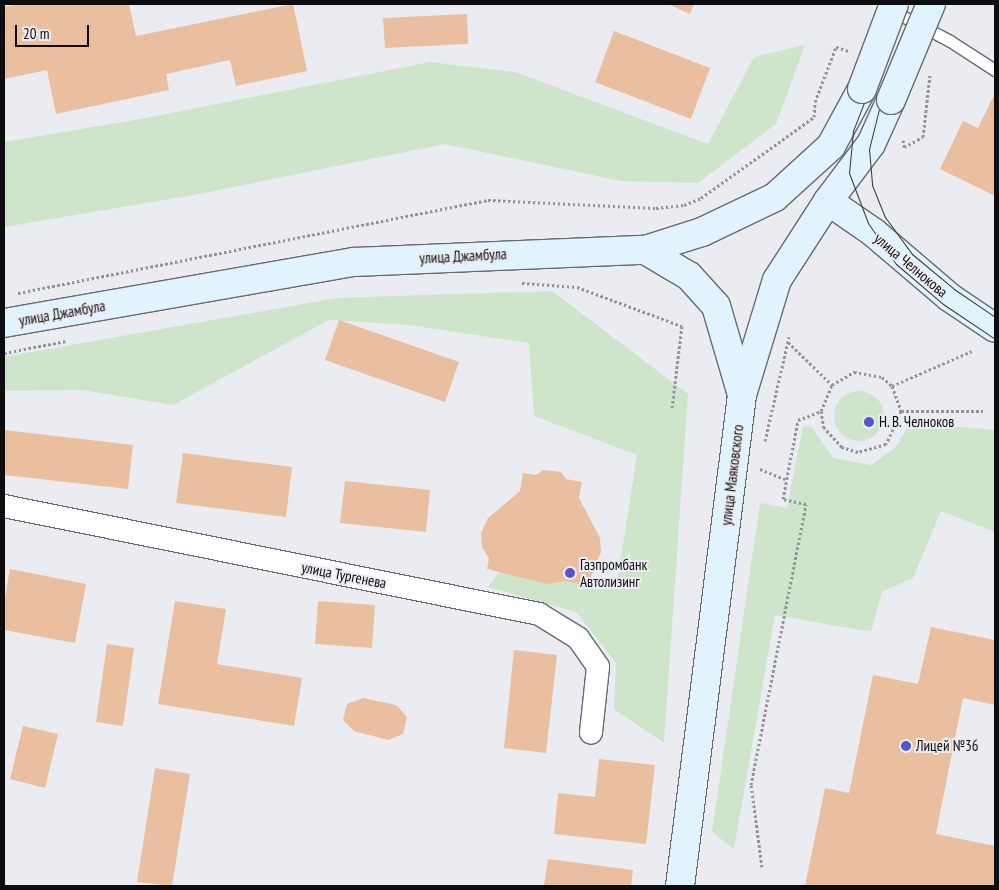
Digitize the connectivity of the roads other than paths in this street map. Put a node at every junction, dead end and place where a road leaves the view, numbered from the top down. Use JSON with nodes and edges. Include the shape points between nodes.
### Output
{"nodes":[{"id":1,"x":880,"y":4,"type":"edge"},
{"id":2,"x":894,"y":4,"type":"edge"},
{"id":3,"x":931,"y":4,"type":"edge"},
{"id":4,"x":995,"y":70,"type":"edge"},
{"id":5,"x":828,"y":149,"type":"junction"},
{"id":6,"x":828,"y":201,"type":"junction"},
{"id":7,"x":645,"y":250,"type":"junction"},
{"id":8,"x":9,"y":318,"type":"edge"},
{"id":9,"x":995,"y":328,"type":"edge"},
{"id":10,"x":742,"y":395,"type":"junction"},
{"id":11,"x":4,"y":506,"type":"edge"},
{"id":12,"x":591,"y":733,"type":"dead end"},
{"id":13,"x":680,"y":886,"type":"edge"}],
"edges":[{"from":1,"to":4,"type":"lane","via":[[950,41]]},
{"from":2,"to":5,"type":"main road","name":"улица Джамбула","bridge":true,"via":[[862,89]]},
{"from":3,"to":6,"type":"main road","name":"улица Маяковского","bridge":true,"via":[[871,144]]},
{"from":5,"to":6,"type":"main road"},
{"from":5,"to":7,"type":"main road","name":"улица Джамбула","via":[[775,197],[702,232]]},
{"from":6,"to":9,"type":"main road","name":"улица Челнокова","via":[[873,232],[949,297]]},
{"from":6,"to":10,"type":"main road","name":"улица Маяковского","via":[[777,280]]},
{"from":7,"to":8,"type":"main road","name":"улица Джамбула","via":[[354,262]]},
{"from":7,"to":10,"type":"main road","via":[[689,276],[716,306]]},
{"from":10,"to":13,"type":"main road","name":"улица Маяковского"},
{"from":11,"to":12,"type":"street","name":"улица Тургенева","via":[[539,614],[578,638],[598,667]]}]}
